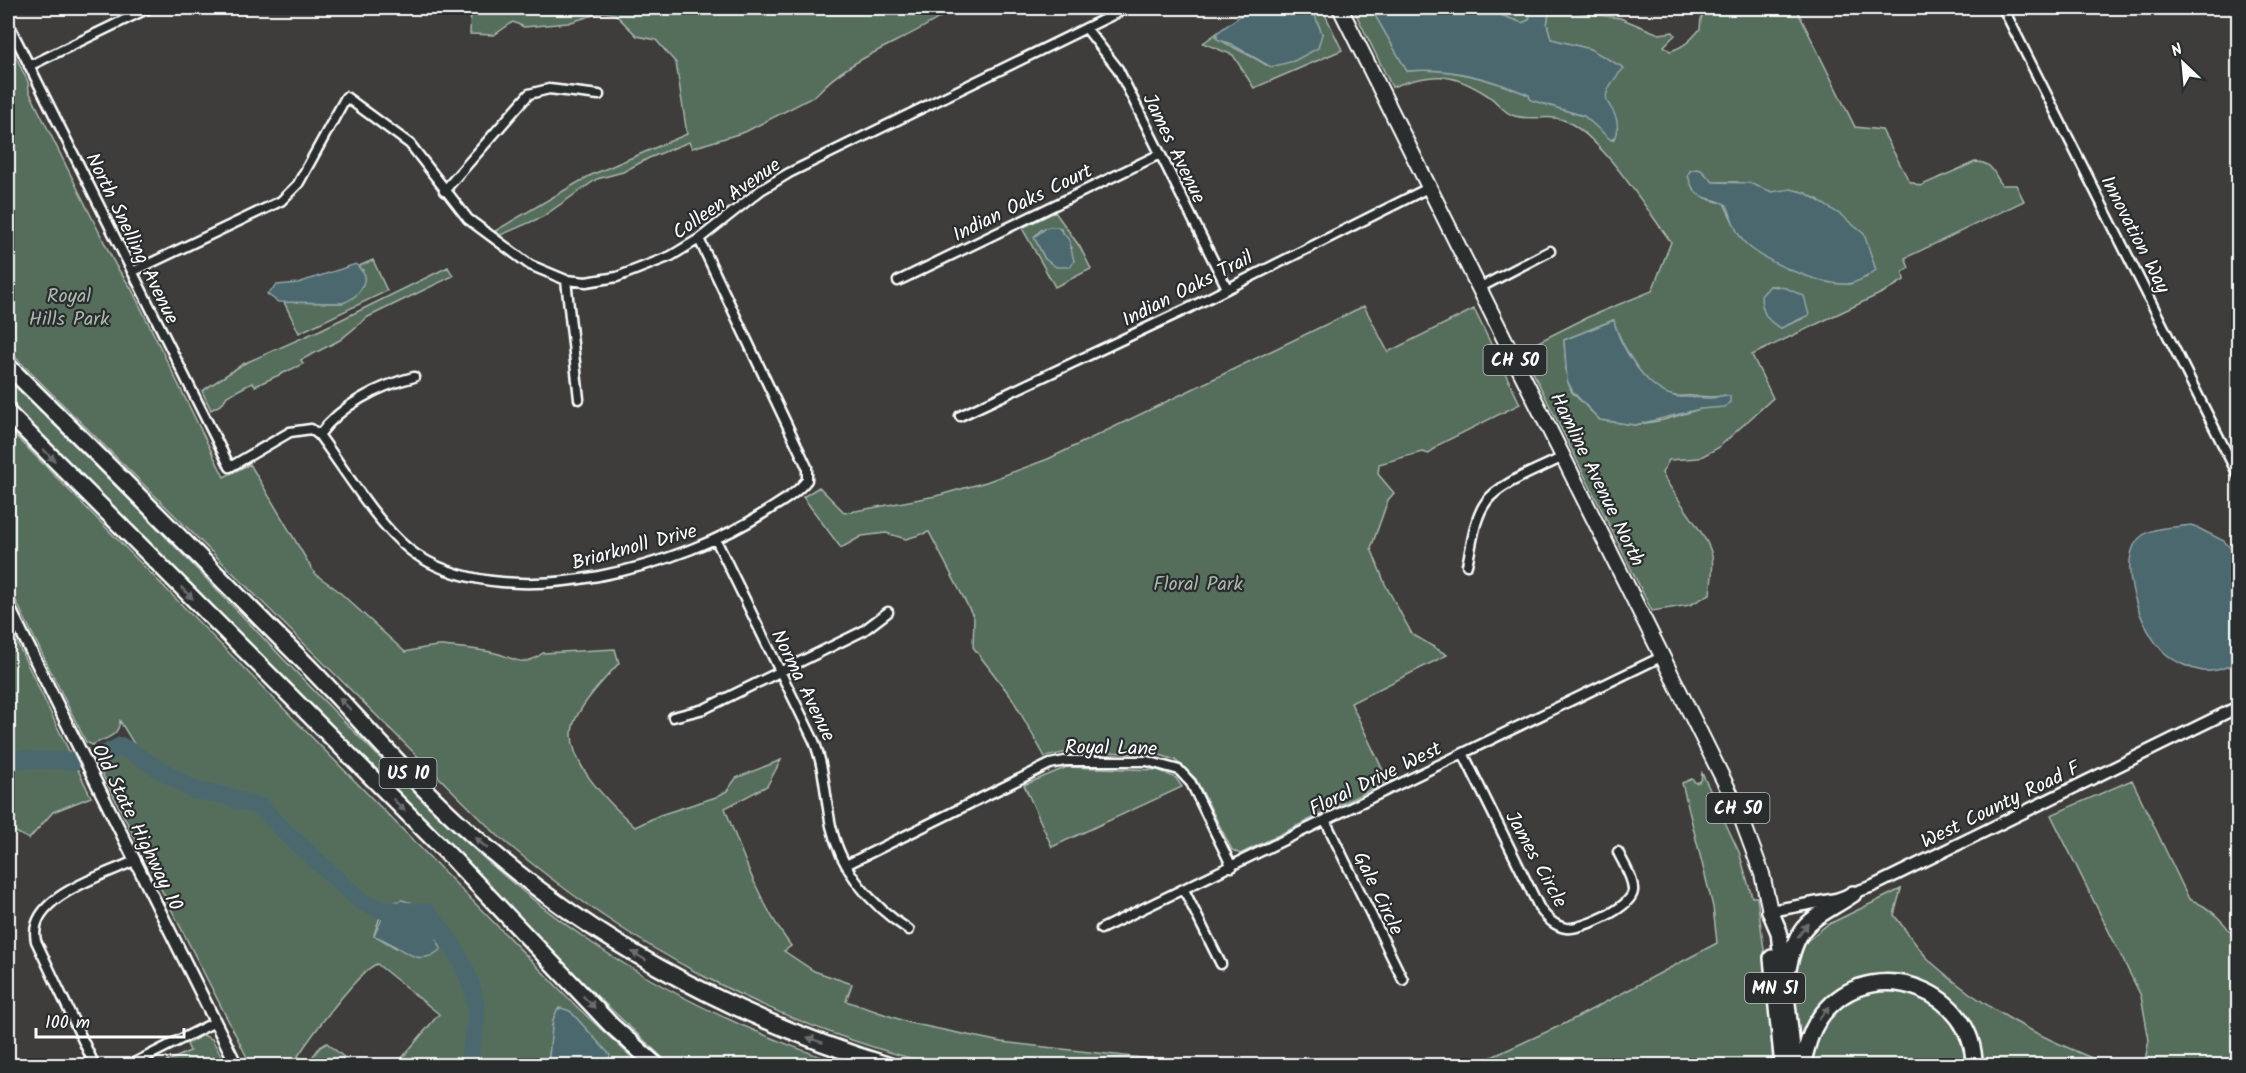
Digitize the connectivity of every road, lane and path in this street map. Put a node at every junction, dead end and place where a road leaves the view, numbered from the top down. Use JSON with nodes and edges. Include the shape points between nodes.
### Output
{"nodes":[{"id":1,"x":149,"y":8,"type":"edge"},
{"id":2,"x":1127,"y":8,"type":"edge"},
{"id":3,"x":1340,"y":8,"type":"edge"},
{"id":4,"x":2003,"y":8,"type":"edge"},
{"id":5,"x":8,"y":23,"type":"edge"},
{"id":6,"x":1086,"y":28,"type":"junction"},
{"id":7,"x":29,"y":66,"type":"junction"},
{"id":8,"x":599,"y":95,"type":"dead end"},
{"id":9,"x":1160,"y":154,"type":"junction"},
{"id":10,"x":1428,"y":188,"type":"junction"},
{"id":11,"x":444,"y":191,"type":"junction"},
{"id":12,"x":699,"y":239,"type":"junction"},
{"id":13,"x":1550,"y":251,"type":"dead end"},
{"id":14,"x":132,"y":272,"type":"junction"},
{"id":15,"x":566,"y":280,"type":"junction"},
{"id":16,"x":898,"y":280,"type":"dead end"},
{"id":17,"x":1227,"y":288,"type":"junction"},
{"id":18,"x":1479,"y":288,"type":"junction"},
{"id":19,"x":8,"y":366,"type":"edge"},
{"id":20,"x":414,"y":377,"type":"dead end"},
{"id":21,"x":579,"y":399,"type":"dead end"},
{"id":22,"x":8,"y":414,"type":"edge"},
{"id":23,"x":960,"y":416,"type":"dead end"},
{"id":24,"x":319,"y":435,"type":"junction"},
{"id":25,"x":1563,"y":457,"type":"junction"},
{"id":26,"x":2238,"y":475,"type":"edge"},
{"id":27,"x":716,"y":540,"type":"junction"},
{"id":28,"x":1467,"y":565,"type":"dead end"},
{"id":29,"x":8,"y":605,"type":"edge"},
{"id":30,"x":888,"y":612,"type":"dead end"},
{"id":31,"x":1663,"y":657,"type":"junction"},
{"id":32,"x":779,"y":671,"type":"junction"},
{"id":33,"x":2238,"y":706,"type":"edge"},
{"id":34,"x":673,"y":717,"type":"dead end"},
{"id":35,"x":1463,"y":753,"type":"junction"},
{"id":36,"x":1325,"y":820,"type":"junction"},
{"id":37,"x":1618,"y":852,"type":"dead end"},
{"id":38,"x":134,"y":861,"type":"junction"},
{"id":39,"x":846,"y":865,"type":"junction"},
{"id":40,"x":1232,"y":867,"type":"junction"},
{"id":41,"x":1184,"y":890,"type":"junction"},
{"id":42,"x":1853,"y":894,"type":"junction"},
{"id":43,"x":1770,"y":911,"type":"junction"},
{"id":44,"x":1101,"y":929,"type":"dead end"},
{"id":45,"x":909,"y":930,"type":"dead end"},
{"id":46,"x":1221,"y":964,"type":"dead end"},
{"id":47,"x":1403,"y":980,"type":"dead end"},
{"id":48,"x":1785,"y":984,"type":"junction"},
{"id":49,"x":215,"y":1022,"type":"junction"},
{"id":50,"x":95,"y":1065,"type":"edge"},
{"id":51,"x":128,"y":1065,"type":"edge"},
{"id":52,"x":237,"y":1065,"type":"edge"},
{"id":53,"x":657,"y":1065,"type":"edge"},
{"id":54,"x":890,"y":1065,"type":"edge"},
{"id":55,"x":1783,"y":1065,"type":"edge"},
{"id":56,"x":1794,"y":1065,"type":"edge"},
{"id":57,"x":1802,"y":1065,"type":"edge"},
{"id":58,"x":1974,"y":1065,"type":"edge"}],
"edges":[{"from":1,"to":7,"type":"street"},
{"from":2,"to":6,"type":"street","name":"Colleen Avenue"},
{"from":3,"to":10,"type":"main road","name":"Hamline Avenue North","number":"CH 50"},
{"from":4,"to":26,"type":"street","name":"Innovation Way"},
{"from":5,"to":7,"type":"street","name":"North Snelling Avenue"},
{"from":6,"to":9,"type":"street","name":"James Avenue","via":[[1118,69]]},
{"from":6,"to":12,"type":"street","name":"Colleen Avenue","via":[[789,173]]},
{"from":7,"to":14,"type":"street","name":"North Snelling Avenue"},
{"from":8,"to":11,"type":"street","via":[[549,89],[529,94]]},
{"from":9,"to":16,"type":"street","name":"Indian Oaks Court"},
{"from":9,"to":17,"type":"street","name":"James Avenue"},
{"from":10,"to":17,"type":"street","name":"Indian Oaks Trail"},
{"from":10,"to":18,"type":"main road","name":"Hamline Avenue North","number":"CH 50"},
{"from":11,"to":14,"type":"street","name":"Colleen Avenue","via":[[410,144],[346,97],[298,184],[281,201]]},
{"from":11,"to":15,"type":"street","name":"Colleen Avenue","via":[[468,219],[505,247],[539,270]]},
{"from":12,"to":15,"type":"street","name":"Colleen Avenue","via":[[671,256],[617,277],[586,282]]},
{"from":12,"to":27,"type":"street","name":"Briarknoll Drive","via":[[809,473],[795,492]]},
{"from":13,"to":18,"type":"street"},
{"from":14,"to":24,"type":"street","name":"North Snelling Avenue","via":[[230,467],[290,432],[311,429]]},
{"from":15,"to":21,"type":"street"},
{"from":17,"to":23,"type":"street","name":"Indian Oaks Trail"},
{"from":18,"to":25,"type":"main road","name":"Hamline Avenue North","number":"CH 50"},
{"from":54,"to":19,"type":"highway","number":"US 10","one_way":true,"via":[[772,1023],[695,987],[621,945],[527,880],[430,795],[355,714]]},
{"from":20,"to":24,"type":"street","via":[[391,383],[337,414]]},
{"from":22,"to":53,"type":"highway","number":"US 10","one_way":true,"via":[[453,859],[611,1025]]},
{"from":24,"to":27,"type":"street","name":"Briarknoll Drive","via":[[405,546],[456,574],[545,584],[569,581],[596,577]]},
{"from":25,"to":28,"type":"street","via":[[1492,495],[1480,512]]},
{"from":25,"to":31,"type":"main road","name":"Hamline Avenue North","number":"CH 50"},
{"from":27,"to":32,"type":"street","name":"Norma Avenue"},
{"from":29,"to":38,"type":"street","name":"Old State Highway 10"},
{"from":30,"to":32,"type":"street","via":[[863,631]]},
{"from":31,"to":35,"type":"street","name":"Floral Drive West"},
{"from":31,"to":43,"type":"main road","name":"Hamline Avenue North","number":"CH 50","via":[[1746,828]]},
{"from":32,"to":34,"type":"street","via":[[704,709]]},
{"from":32,"to":39,"type":"street","name":"Norma Avenue","via":[[820,755],[831,826]]},
{"from":33,"to":42,"type":"street","name":"West County Road F"},
{"from":35,"to":36,"type":"street","name":"Floral Drive West"},
{"from":35,"to":37,"type":"street","name":"James Circle","via":[[1540,909],[1553,923],[1564,928],[1580,927],[1627,902],[1633,891],[1632,881]]},
{"from":36,"to":40,"type":"street","name":"Floral Drive West"},
{"from":36,"to":47,"type":"street","name":"Gale Circle"},
{"from":38,"to":49,"type":"street","name":"Old State Highway 10"},
{"from":38,"to":50,"type":"street","via":[[54,899],[41,911],[34,928],[36,941]]},
{"from":39,"to":40,"type":"street","name":"Royal Lane","via":[[1050,764],[1147,761],[1169,765],[1185,775]]},
{"from":39,"to":45,"type":"street","name":"Norma Avenue","via":[[865,895]]},
{"from":40,"to":41,"type":"street","name":"Floral Drive West"},
{"from":41,"to":44,"type":"street","name":"Floral Drive West"},
{"from":41,"to":46,"type":"street"},
{"from":42,"to":43,"type":"street","name":"West County Road F"},
{"from":48,"to":42,"type":"highway","one_way":true,"via":[[1800,930],[1812,918]]},
{"from":43,"to":48,"type":"highway","name":"Hamline Avenue North","number":"MN 51","via":[[1779,932]]},
{"from":43,"to":55,"type":"highway","name":"Hamline Avenue North","number":"MN 51"},
{"from":48,"to":56,"type":"highway","name":"Hamline Avenue North","number":"MN 51"},
{"from":49,"to":51,"type":"street"},
{"from":49,"to":52,"type":"street","name":"Old State Highway 10"},
{"from":57,"to":58,"type":"highway","one_way":true,"via":[[1810,1034],[1829,1006],[1861,987],[1899,982],[1917,986],[1950,1006],[1970,1038]]}]}
